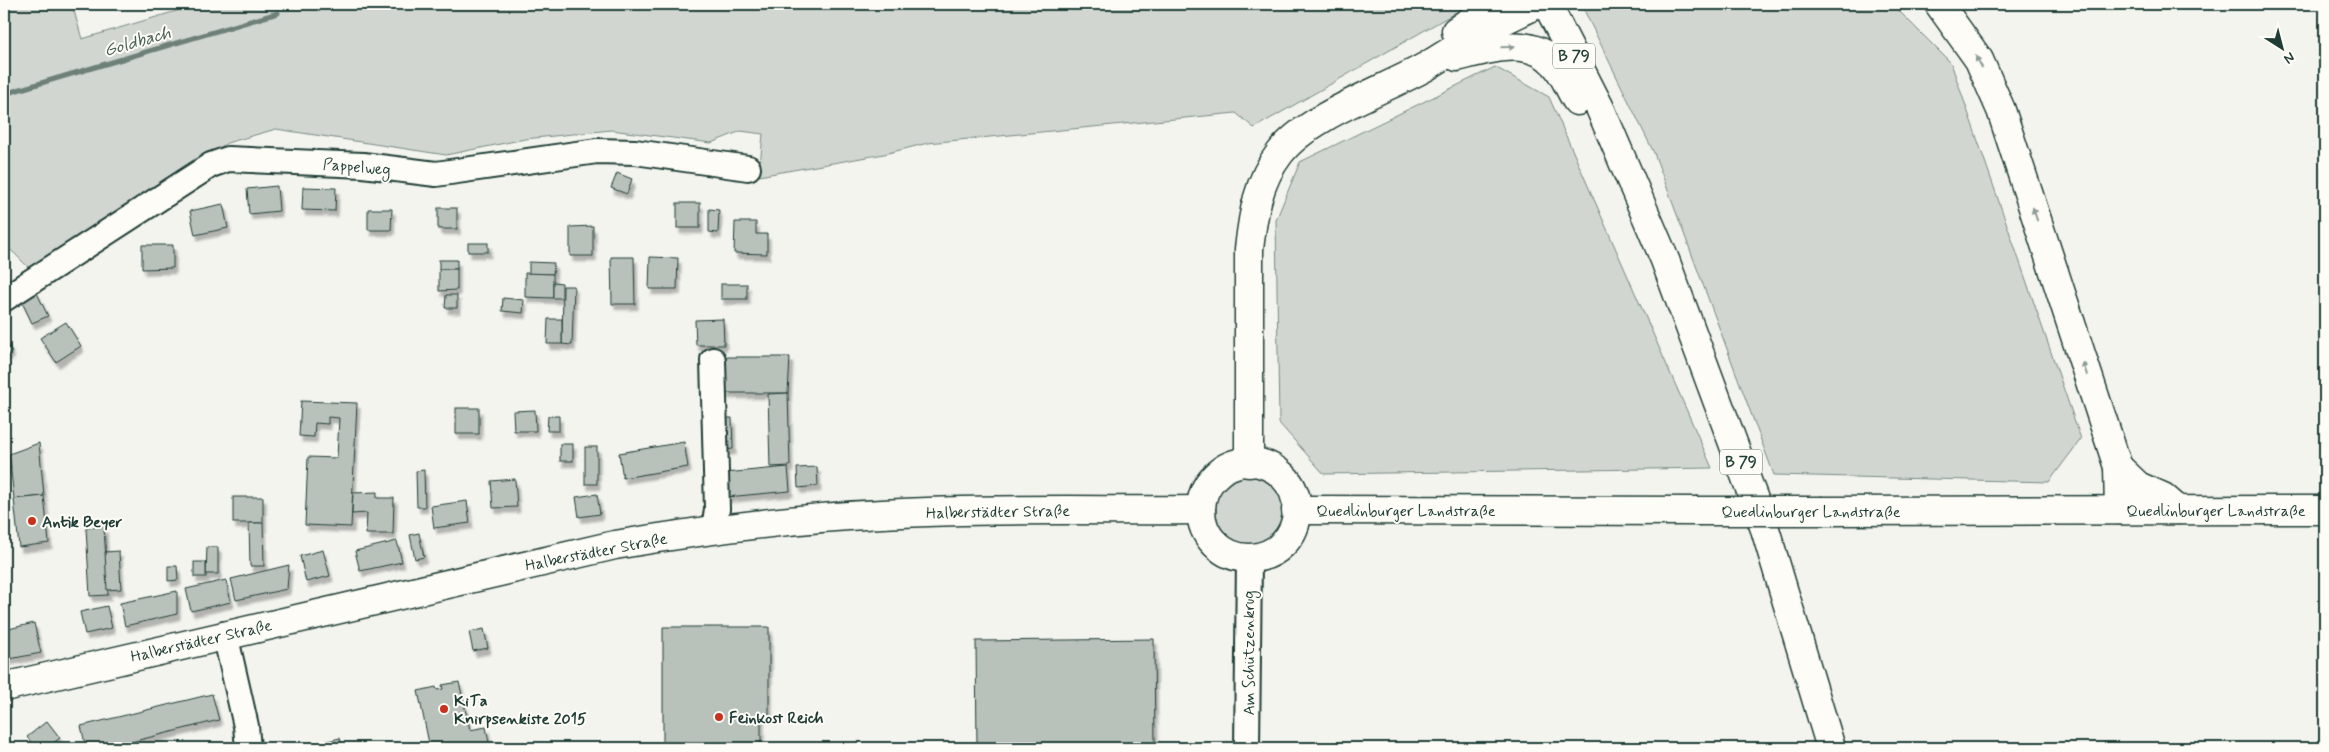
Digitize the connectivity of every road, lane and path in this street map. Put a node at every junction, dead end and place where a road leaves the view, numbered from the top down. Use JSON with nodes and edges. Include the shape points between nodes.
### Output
{"nodes":[{"id":1,"x":1489,"y":4,"type":"edge"},
{"id":2,"x":1537,"y":4,"type":"edge"},
{"id":3,"x":1548,"y":4,"type":"edge"},
{"id":4,"x":1939,"y":4,"type":"edge"},
{"id":5,"x":1427,"y":66,"type":"junction"},
{"id":6,"x":1600,"y":108,"type":"junction"},
{"id":7,"x":748,"y":168,"type":"dead end"},
{"id":8,"x":4,"y":299,"type":"edge"},
{"id":9,"x":713,"y":360,"type":"dead end"},
{"id":10,"x":1249,"y":463,"type":"junction"},
{"id":11,"x":2118,"y":467,"type":"junction"},
{"id":12,"x":1201,"y":510,"type":"junction"},
{"id":13,"x":1296,"y":510,"type":"junction"},
{"id":14,"x":2119,"y":510,"type":"junction"},
{"id":15,"x":2178,"y":510,"type":"junction"},
{"id":16,"x":2325,"y":510,"type":"edge"},
{"id":17,"x":714,"y":529,"type":"junction"},
{"id":18,"x":1249,"y":558,"type":"junction"},
{"id":19,"x":225,"y":634,"type":"junction"},
{"id":20,"x":4,"y":686,"type":"edge"},
{"id":21,"x":248,"y":748,"type":"edge"},
{"id":22,"x":1248,"y":748,"type":"edge"},
{"id":23,"x":1831,"y":748,"type":"edge"}],
"edges":[{"from":1,"to":5,"type":"main road","via":[[1470,22],[1438,42]]},
{"from":2,"to":5,"type":"main road","via":[[1485,30]]},
{"from":3,"to":6,"type":"main road","number":"B 79"},
{"from":11,"to":4,"type":"main road","one_way":true,"via":[[1995,94],[1979,60]]},
{"from":5,"to":6,"type":"main road","one_way":true,"via":[[1493,48],[1524,47],[1555,64],[1576,101]]},
{"from":5,"to":10,"type":"main road","via":[[1300,134],[1281,151],[1268,171],[1258,195],[1249,249]]},
{"from":6,"to":23,"type":"main road","number":"B 79","via":[[1665,260],[1744,470],[1782,583]]},
{"from":7,"to":8,"type":"street","name":"Pappelweg","via":[[635,152],[597,151],[436,174],[363,165],[228,159],[211,165]]},
{"from":9,"to":17,"type":"street","via":[[717,509]]},
{"from":10,"to":12,"type":"main road","via":[[1228,467],[1219,473],[1206,489]]},
{"from":10,"to":13,"type":"main road","via":[[1270,468],[1282,477],[1292,490]]},
{"from":11,"to":14,"type":"main road"},
{"from":11,"to":15,"type":"main road","via":[[2138,486],[2163,497]]},
{"from":12,"to":17,"type":"main road","name":"Halberstädter Straße","via":[[909,512]]},
{"from":12,"to":18,"type":"main road","via":[[1202,523],[1215,544],[1225,552]]},
{"from":13,"to":14,"type":"main road","name":"Quedlinburger Landstraße","bridge":true},
{"from":13,"to":18,"type":"main road","via":[[1292,531],[1282,544],[1269,553]]},
{"from":14,"to":15,"type":"main road","name":"Quedlinburger Landstraße"},
{"from":15,"to":16,"type":"main road","name":"Quedlinburger Landstraße"},
{"from":17,"to":19,"type":"main road","name":"Halberstädter Straße","via":[[615,544]]},
{"from":18,"to":22,"type":"street","name":"Am Schützenkrug"},
{"from":19,"to":20,"type":"main road","name":"Halberstädter Straße"},
{"from":19,"to":21,"type":"street"}]}
